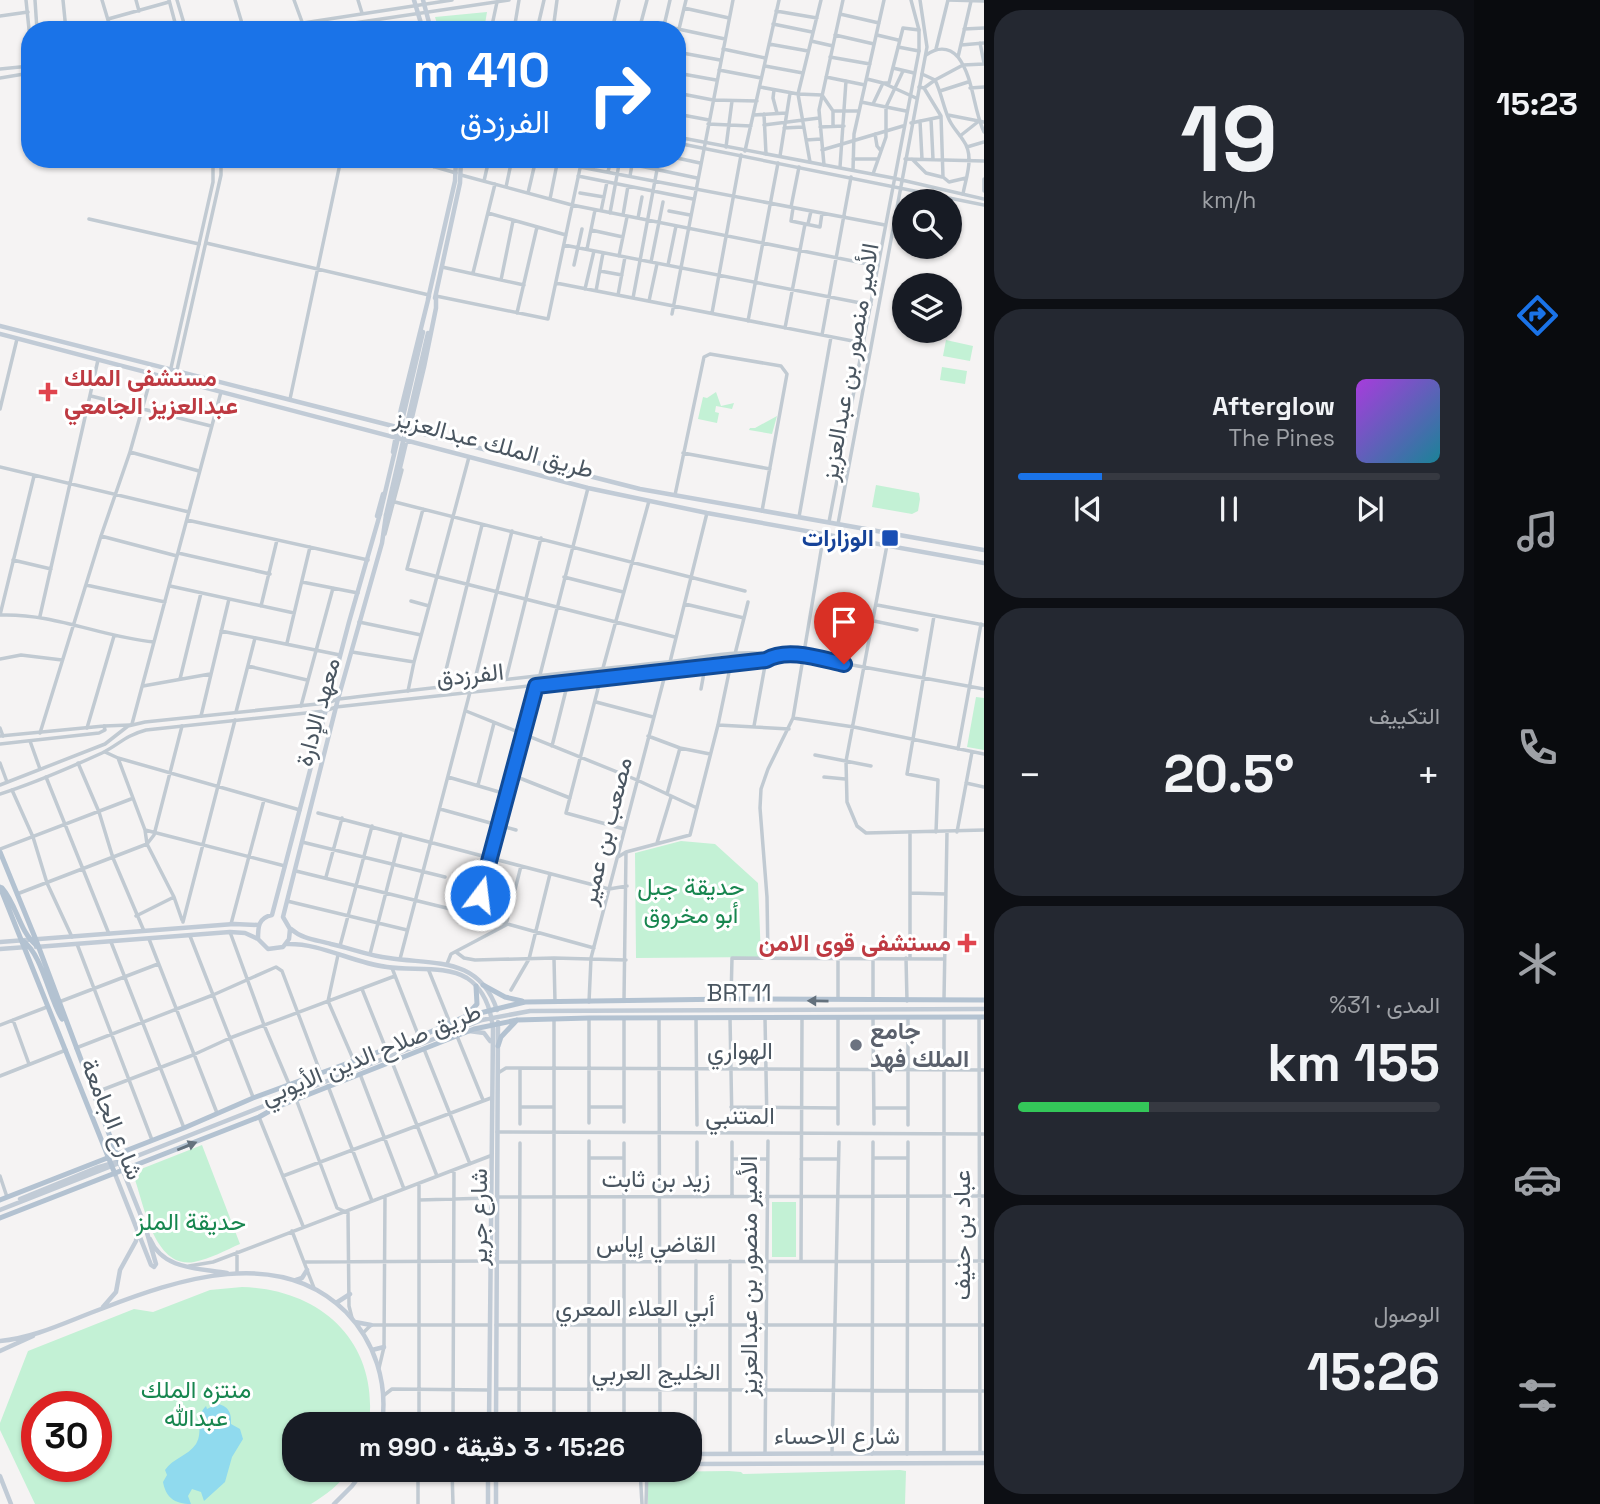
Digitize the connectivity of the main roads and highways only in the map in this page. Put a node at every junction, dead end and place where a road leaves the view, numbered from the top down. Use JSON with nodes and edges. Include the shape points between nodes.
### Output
{"nodes":[{"id":1,"x":423,"y":2,"type":"edge"},
{"id":2,"x":415,"y":3,"type":"edge"},
{"id":3,"x":420,"y":21,"type":"edge"},
{"id":4,"x":428,"y":21,"type":"edge"},
{"id":5,"x":459,"y":168,"type":"edge"},
{"id":6,"x":458,"y":174,"type":"junction"},
{"id":7,"x":431,"y":296,"type":"junction"},
{"id":8,"x":0,"y":326,"type":"edge"},
{"id":9,"x":0,"y":334,"type":"edge"},
{"id":10,"x":189,"y":373,"type":"junction"},
{"id":11,"x":244,"y":397,"type":"junction"},
{"id":12,"x":401,"y":407,"type":"junction"},
{"id":13,"x":413,"y":413,"type":"junction"},
{"id":14,"x":398,"y":428,"type":"junction"},
{"id":15,"x":410,"y":431,"type":"junction"},
{"id":16,"x":395,"y":436,"type":"junction"},
{"id":17,"x":407,"y":441,"type":"junction"},
{"id":18,"x":393,"y":454,"type":"junction"},
{"id":19,"x":403,"y":455,"type":"junction"},
{"id":20,"x":383,"y":514,"type":"junction"},
{"id":21,"x":382,"y":543,"type":"junction"},
{"id":22,"x":984,"y":550,"type":"edge"},
{"id":23,"x":368,"y":559,"type":"junction"},
{"id":24,"x":984,"y":563,"type":"edge"},
{"id":25,"x":0,"y":850,"type":"edge"},
{"id":26,"x":0,"y":886,"type":"edge"},
{"id":27,"x":3,"y":902,"type":"edge"},
{"id":28,"x":258,"y":925,"type":"junction"},
{"id":29,"x":290,"y":929,"type":"junction"},
{"id":30,"x":258,"y":939,"type":"junction"},
{"id":31,"x":0,"y":942,"type":"edge"},
{"id":32,"x":29,"y":943,"type":"junction"},
{"id":33,"x":286,"y":944,"type":"junction"},
{"id":34,"x":38,"y":947,"type":"junction"},
{"id":35,"x":0,"y":949,"type":"edge"},
{"id":36,"x":479,"y":986,"type":"junction"},
{"id":37,"x":984,"y":1000,"type":"edge"},
{"id":38,"x":526,"y":1002,"type":"junction"},
{"id":39,"x":984,"y":1009,"type":"edge"},
{"id":40,"x":464,"y":1017,"type":"junction"},
{"id":41,"x":495,"y":1017,"type":"junction"},
{"id":42,"x":982,"y":1018,"type":"edge"},
{"id":43,"x":517,"y":1020,"type":"junction"},
{"id":44,"x":68,"y":1027,"type":"junction"},
{"id":45,"x":465,"y":1030,"type":"junction"},
{"id":46,"x":495,"y":1045,"type":"junction"},
{"id":47,"x":116,"y":1154,"type":"junction"},
{"id":48,"x":110,"y":1162,"type":"junction"},
{"id":49,"x":120,"y":1163,"type":"junction"},
{"id":50,"x":123,"y":1171,"type":"junction"},
{"id":51,"x":115,"y":1174,"type":"junction"},
{"id":52,"x":0,"y":1200,"type":"edge"},
{"id":53,"x":0,"y":1209,"type":"edge"},
{"id":54,"x":0,"y":1218,"type":"edge"},
{"id":55,"x":137,"y":1230,"type":"junction"},
{"id":56,"x":146,"y":1230,"type":"junction"},
{"id":57,"x":307,"y":1270,"type":"road end"},
{"id":58,"x":235,"y":1274,"type":"junction"},
{"id":59,"x":295,"y":1280,"type":"junction"},
{"id":60,"x":349,"y":1294,"type":"road end"},
{"id":61,"x":336,"y":1303,"type":"junction"},
{"id":62,"x":102,"y":1308,"type":"junction"},
{"id":63,"x":354,"y":1320,"type":"junction"},
{"id":64,"x":371,"y":1325,"type":"road end"},
{"id":65,"x":493,"y":1325,"type":"junction"},
{"id":66,"x":47,"y":1330,"type":"junction"},
{"id":67,"x":0,"y":1341,"type":"edge"},
{"id":68,"x":384,"y":1347,"type":"road end"},
{"id":69,"x":372,"y":1350,"type":"junction"},
{"id":70,"x":0,"y":1351,"type":"edge"},
{"id":71,"x":382,"y":1386,"type":"junction"},
{"id":72,"x":392,"y":1389,"type":"road end"},
{"id":73,"x":382,"y":1412,"type":"edge"},
{"id":74,"x":489,"y":1412,"type":"edge"},
{"id":75,"x":496,"y":1412,"type":"edge"},
{"id":76,"x":702,"y":1454,"type":"edge"},
{"id":77,"x":982,"y":1454,"type":"edge"},
{"id":78,"x":984,"y":1463,"type":"edge"},
{"id":79,"x":702,"y":1464,"type":"edge"},
{"id":80,"x":0,"y":1476,"type":"edge"},
{"id":81,"x":355,"y":1482,"type":"edge"},
{"id":82,"x":488,"y":1482,"type":"edge"},
{"id":83,"x":496,"y":1482,"type":"edge"},
{"id":84,"x":11,"y":1504,"type":"edge"},
{"id":85,"x":337,"y":1504,"type":"edge"},
{"id":86,"x":488,"y":1504,"type":"edge"},
{"id":87,"x":496,"y":1504,"type":"edge"}],
"edges":[{"from":1,"to":4,"type":"main road"},
{"from":2,"to":3,"type":"main road"},
{"from":5,"to":6,"type":"main road"},
{"from":6,"to":7,"type":"main road"},
{"from":6,"to":7,"type":"main road","via":[[442,267]]},
{"from":7,"to":12,"type":"main road"},
{"from":7,"to":13,"type":"main road","via":[[436,308]]},
{"from":7,"to":20,"type":"main road","bridge":true},
{"from":8,"to":10,"type":"main road","name":"طريق الملك عبدالعزيز"},
{"from":9,"to":11,"type":"main road","name":"طريق الملك عبدالعزيز"},
{"from":10,"to":11,"type":"main road","via":[[183,375],[184,380]]},
{"from":10,"to":14,"type":"main road","name":"طريق الملك عبدالعزيز"},
{"from":11,"to":16,"type":"main road","name":"طريق الملك عبدالعزيز"},
{"from":12,"to":13,"type":"main road"},
{"from":12,"to":14,"type":"main road"},
{"from":13,"to":15,"type":"main road"},
{"from":14,"to":15,"type":"main road","name":"طريق الملك عبدالعزيز"},
{"from":14,"to":16,"type":"main road"},
{"from":15,"to":17,"type":"main road"},
{"from":15,"to":22,"type":"main road","name":"طريق الملك عبدالعزيز","via":[[640,489]]},
{"from":16,"to":17,"type":"main road","name":"طريق الملك عبدالعزيز"},
{"from":16,"to":18,"type":"main road"},
{"from":17,"to":19,"type":"main road"},
{"from":17,"to":24,"type":"main road","name":"طريق الملك عبدالعزيز","via":[[649,501]]},
{"from":18,"to":19,"type":"main road"},
{"from":18,"to":23,"type":"main road"},
{"from":19,"to":21,"type":"main road"},
{"from":20,"to":21,"type":"main road","name":"معهد الإدارة"},
{"from":20,"to":23,"type":"main road","name":"معهد الإدارة"},
{"from":21,"to":29,"type":"main road","name":"معهد الإدارة","via":[[283,917]]},
{"from":23,"to":28,"type":"main road","name":"معهد الإدارة","via":[[272,915]]},
{"from":25,"to":32,"type":"main road","name":"شارع الجامعة"},
{"from":26,"to":27,"type":"main road","name":"شارع الجامعة"},
{"from":26,"to":32,"type":"main road","via":[[11,899]]},
{"from":27,"to":32,"type":"main road","name":"شارع الجامعة"},
{"from":28,"to":30,"type":"main road"},
{"from":28,"to":32,"type":"main road","via":[[183,925]]},
{"from":29,"to":33,"type":"main road"},
{"from":29,"to":36,"type":"main road","via":[[300,936],[370,954],[454,966],[472,975]]},
{"from":30,"to":33,"type":"main road","via":[[268,949]]},
{"from":30,"to":34,"type":"main road","via":[[230,932]]},
{"from":31,"to":32,"type":"main road"},
{"from":32,"to":34,"type":"main road","name":"شارع الجامعة"},
{"from":32,"to":35,"type":"main road"},
{"from":32,"to":44,"type":"main road"},
{"from":32,"to":48,"type":"main road","name":"شارع الجامعة","via":[[48,1006]]},
{"from":33,"to":36,"type":"main road","via":[[393,968],[454,973]]},
{"from":34,"to":44,"type":"main road","name":"شارع الجامعة"},
{"from":36,"to":38,"type":"main road"},
{"from":36,"to":40,"type":"main road","via":[[477,1004]]},
{"from":36,"to":41,"type":"main road"},
{"from":37,"to":38,"type":"main road","name":"طريق صلاح الدين الأيوبي","one_way":true},
{"from":38,"to":41,"type":"main road","name":"طريق صلاح الدين الأيوبي"},
{"from":39,"to":41,"type":"main road","name":"BRT11","via":[[530,1011]]},
{"from":40,"to":41,"type":"main road","name":"طريق صلاح الدين الأيوبي"},
{"from":40,"to":47,"type":"main road","name":"طريق صلاح الدين الأيوبي"},
{"from":41,"to":43,"type":"main road","name":"طريق صلاح الدين الأيوبي"},
{"from":41,"to":45,"type":"main road","name":"طريق صلاح الدين الأيوبي"},
{"from":41,"to":46,"type":"main road","name":"شارع جرير"},
{"from":42,"to":43,"type":"main road","name":"طريق صلاح الدين الأيوبي"},
{"from":43,"to":46,"type":"main road"},
{"from":44,"to":47,"type":"main road","name":"شارع الجامعة"},
{"from":45,"to":46,"type":"main road","via":[[484,1033]]},
{"from":45,"to":49,"type":"main road"},
{"from":50,"to":45,"type":"main road","name":"طريق صلاح الدين الأيوبي","one_way":true},
{"from":46,"to":65,"type":"main road","name":"شارع جرير"},
{"from":46,"to":65,"type":"main road","name":"شارع جرير","via":[[489,1261]]},
{"from":47,"to":48,"type":"main road","name":"طريق صلاح الدين الأيوبي"},
{"from":47,"to":49,"type":"main road","name":"شارع الجامعة"},
{"from":48,"to":49,"type":"main road"},
{"from":48,"to":51,"type":"main road","name":"شارع الجامعة"},
{"from":48,"to":52,"type":"main road","name":"طريق صلاح الدين الأيوبي"},
{"from":48,"to":53,"type":"main road"},
{"from":49,"to":50,"type":"main road","name":"شارع الجامعة"},
{"from":50,"to":51,"type":"main road","name":"طريق صلاح الدين الأيوبي"},
{"from":50,"to":56,"type":"main road","name":"شارع الجامعة"},
{"from":51,"to":54,"type":"main road","name":"طريق صلاح الدين الأيوبي"},
{"from":51,"to":55,"type":"main road","name":"شارع الجامعة"},
{"from":55,"to":56,"type":"main road","name":"شارع الجامعة","via":[[154,1267]]},
{"from":55,"to":62,"type":"main road","via":[[116,1292]]},
{"from":56,"to":58,"type":"main road","via":[[167,1260]]},
{"from":57,"to":59,"type":"main road"},
{"from":58,"to":59,"type":"main road"},
{"from":58,"to":62,"type":"main road","via":[[172,1285]]},
{"from":59,"to":61,"type":"main road"},
{"from":60,"to":61,"type":"main road"},
{"from":61,"to":63,"type":"main road"},
{"from":62,"to":66,"type":"main road"},
{"from":63,"to":64,"type":"main road"},
{"from":63,"to":69,"type":"main road"},
{"from":65,"to":74,"type":"main road","name":"شارع جرير"},
{"from":65,"to":75,"type":"main road","name":"شارع جرير"},
{"from":66,"to":67,"type":"main road"},
{"from":66,"to":70,"type":"main road"},
{"from":68,"to":69,"type":"main road"},
{"from":69,"to":71,"type":"main road"},
{"from":71,"to":72,"type":"main road"},
{"from":71,"to":73,"type":"main road"},
{"from":76,"to":77,"type":"main road","name":"شارع الاحساء"},
{"from":78,"to":79,"type":"main road","name":"شارع الاحساء"},
{"from":80,"to":84,"type":"main road"},
{"from":81,"to":85,"type":"main road"},
{"from":82,"to":86,"type":"main road"},
{"from":83,"to":87,"type":"main road"}]}
